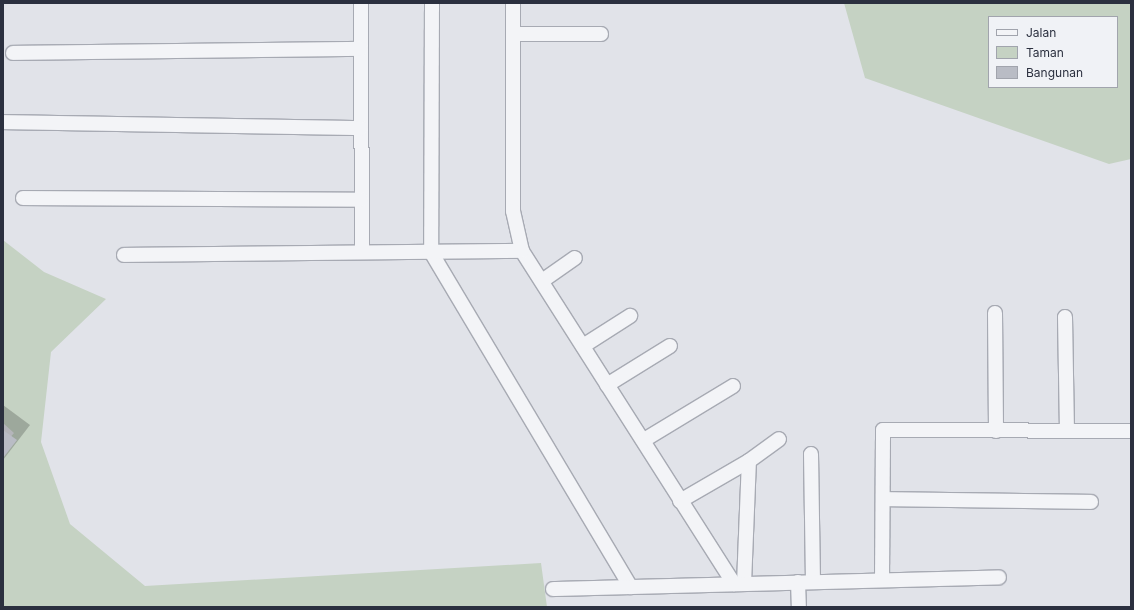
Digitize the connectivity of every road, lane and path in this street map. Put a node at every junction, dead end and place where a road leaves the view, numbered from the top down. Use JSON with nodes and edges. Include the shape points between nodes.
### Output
{"nodes":[{"id":1,"x":361,"y":3,"type":"edge"},
{"id":2,"x":432,"y":3,"type":"edge"},
{"id":3,"x":513,"y":3,"type":"edge"},
{"id":4,"x":513,"y":34,"type":"junction"},
{"id":5,"x":602,"y":34,"type":"dead end"},
{"id":6,"x":361,"y":49,"type":"junction"},
{"id":7,"x":13,"y":53,"type":"dead end"},
{"id":8,"x":3,"y":122,"type":"edge"},
{"id":9,"x":361,"y":128,"type":"junction"},
{"id":10,"x":23,"y":198,"type":"dead end"},
{"id":11,"x":361,"y":200,"type":"junction"},
{"id":12,"x":522,"y":251,"type":"junction"},
{"id":13,"x":362,"y":252,"type":"junction"},
{"id":14,"x":431,"y":252,"type":"junction"},
{"id":15,"x":124,"y":255,"type":"dead end"},
{"id":16,"x":575,"y":258,"type":"dead end"},
{"id":17,"x":542,"y":281,"type":"junction"},
{"id":18,"x":995,"y":314,"type":"dead end"},
{"id":19,"x":630,"y":316,"type":"dead end"},
{"id":20,"x":1065,"y":317,"type":"dead end"},
{"id":21,"x":583,"y":346,"type":"junction"},
{"id":22,"x":670,"y":346,"type":"dead end"},
{"id":23,"x":607,"y":385,"type":"junction"},
{"id":24,"x":733,"y":386,"type":"dead end"},
{"id":25,"x":996,"y":431,"type":"junction"},
{"id":26,"x":1067,"y":431,"type":"junction"},
{"id":27,"x":1131,"y":431,"type":"edge"},
{"id":28,"x":779,"y":439,"type":"dead end"},
{"id":29,"x":644,"y":440,"type":"junction"},
{"id":30,"x":810,"y":454,"type":"dead end"},
{"id":31,"x":749,"y":461,"type":"junction"},
{"id":32,"x":883,"y":499,"type":"junction"},
{"id":33,"x":680,"y":501,"type":"junction"},
{"id":34,"x":1091,"y":502,"type":"dead end"},
{"id":35,"x":999,"y":577,"type":"dead end"},
{"id":36,"x":882,"y":580,"type":"junction"},
{"id":37,"x":798,"y":582,"type":"junction"},
{"id":38,"x":813,"y":582,"type":"junction"},
{"id":39,"x":739,"y":584,"type":"junction"},
{"id":40,"x":631,"y":587,"type":"junction"},
{"id":41,"x":553,"y":589,"type":"dead end"},
{"id":42,"x":799,"y":607,"type":"edge"}],
"edges":[{"from":1,"to":6,"type":"street"},
{"from":2,"to":14,"type":"street"},
{"from":3,"to":4,"type":"street"},
{"from":4,"to":5,"type":"street"},
{"from":4,"to":12,"type":"street","via":[[513,211]]},
{"from":6,"to":7,"type":"street"},
{"from":6,"to":9,"type":"street"},
{"from":8,"to":9,"type":"street"},
{"from":9,"to":11,"type":"street"},
{"from":10,"to":11,"type":"street"},
{"from":11,"to":13,"type":"street"},
{"from":12,"to":14,"type":"street"},
{"from":12,"to":17,"type":"street"},
{"from":13,"to":14,"type":"street"},
{"from":13,"to":15,"type":"street"},
{"from":14,"to":40,"type":"street"},
{"from":16,"to":17,"type":"street"},
{"from":17,"to":21,"type":"street"},
{"from":18,"to":25,"type":"street"},
{"from":19,"to":21,"type":"street"},
{"from":20,"to":26,"type":"street"},
{"from":21,"to":23,"type":"street"},
{"from":22,"to":23,"type":"street"},
{"from":23,"to":29,"type":"street"},
{"from":24,"to":29,"type":"street"},
{"from":25,"to":26,"type":"street"},
{"from":25,"to":32,"type":"street","via":[[883,430]]},
{"from":26,"to":27,"type":"street"},
{"from":28,"to":31,"type":"street"},
{"from":29,"to":33,"type":"street"},
{"from":30,"to":38,"type":"street"},
{"from":31,"to":33,"type":"street"},
{"from":31,"to":39,"type":"street"},
{"from":32,"to":34,"type":"street"},
{"from":32,"to":36,"type":"street"},
{"from":33,"to":39,"type":"street"},
{"from":35,"to":36,"type":"street"},
{"from":36,"to":38,"type":"street"},
{"from":37,"to":38,"type":"street"},
{"from":37,"to":39,"type":"street"},
{"from":37,"to":42,"type":"street"},
{"from":39,"to":40,"type":"street"},
{"from":40,"to":41,"type":"street"}]}
